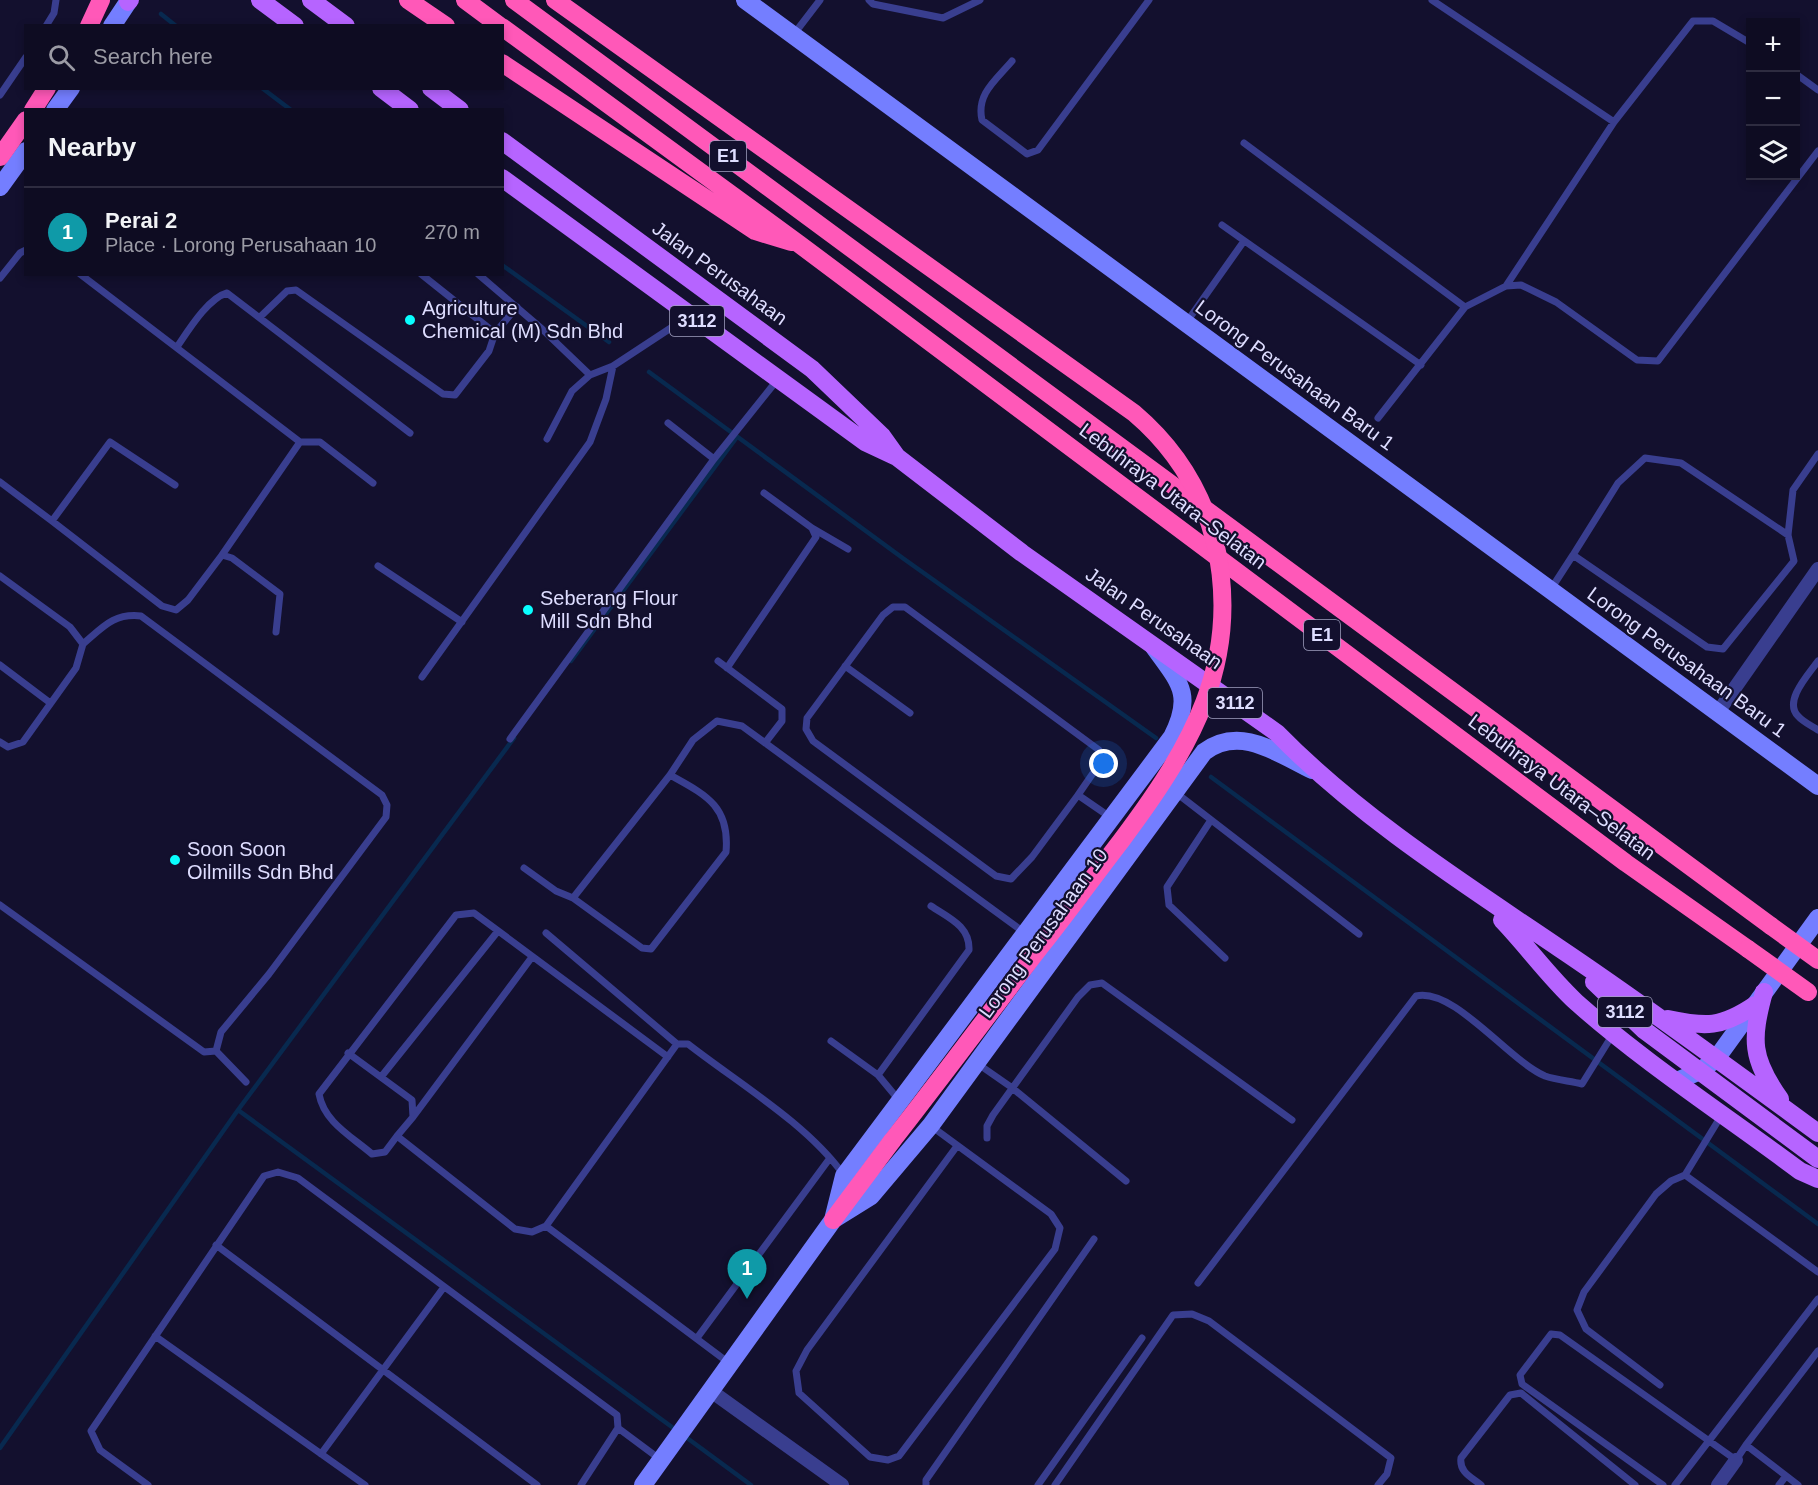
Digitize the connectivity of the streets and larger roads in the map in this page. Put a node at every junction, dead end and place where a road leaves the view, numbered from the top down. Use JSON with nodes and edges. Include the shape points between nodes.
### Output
{"nodes":[{"id":1,"x":101,"y":0,"type":"edge"},
{"id":2,"x":261,"y":0,"type":"edge"},
{"id":3,"x":311,"y":0,"type":"edge"},
{"id":4,"x":408,"y":0,"type":"edge"},
{"id":5,"x":465,"y":0,"type":"edge"},
{"id":6,"x":514,"y":0,"type":"edge"},
{"id":7,"x":555,"y":0,"type":"edge"},
{"id":8,"x":745,"y":0,"type":"edge"},
{"id":9,"x":129,"y":1,"type":"edge"},
{"id":10,"x":90,"y":24,"type":"edge"},
{"id":11,"x":113,"y":24,"type":"edge"},
{"id":12,"x":292,"y":24,"type":"edge"},
{"id":13,"x":342,"y":24,"type":"edge"},
{"id":14,"x":443,"y":24,"type":"edge"},
{"id":15,"x":498,"y":24,"type":"edge"},
{"id":16,"x":504,"y":28,"type":"edge"},
{"id":17,"x":504,"y":64,"type":"edge"},
{"id":18,"x":46,"y":90,"type":"edge"},
{"id":19,"x":69,"y":90,"type":"edge"},
{"id":20,"x":384,"y":90,"type":"edge"},
{"id":21,"x":434,"y":90,"type":"edge"},
{"id":22,"x":34,"y":108,"type":"edge"},
{"id":23,"x":56,"y":108,"type":"edge"},
{"id":24,"x":407,"y":108,"type":"edge"},
{"id":25,"x":457,"y":108,"type":"edge"},
{"id":26,"x":24,"y":123,"type":"edge"},
{"id":27,"x":504,"y":142,"type":"edge"},
{"id":28,"x":24,"y":154,"type":"edge"},
{"id":29,"x":0,"y":157,"type":"edge"},
{"id":30,"x":504,"y":179,"type":"edge"},
{"id":31,"x":0,"y":187,"type":"edge"},
{"id":32,"x":799,"y":243,"type":"junction"},
{"id":33,"x":687,"y":276,"type":"junction"},
{"id":34,"x":670,"y":300,"type":"junction"},
{"id":35,"x":897,"y":457,"type":"junction"},
{"id":36,"x":1818,"y":570,"type":"edge"},
{"id":37,"x":1151,"y":643,"type":"junction"},
{"id":38,"x":1718,"y":712,"type":"junction"},
{"id":39,"x":1312,"y":770,"type":"junction"},
{"id":40,"x":1818,"y":786,"type":"edge"},
{"id":41,"x":1482,"y":899,"type":"junction"},
{"id":42,"x":1818,"y":918,"type":"edge"},
{"id":43,"x":1556,"y":946,"type":"junction"},
{"id":44,"x":1818,"y":960,"type":"edge"},
{"id":45,"x":1813,"y":996,"type":"edge"},
{"id":46,"x":1759,"y":998,"type":"junction"},
{"id":47,"x":1660,"y":1017,"type":"junction"},
{"id":48,"x":1716,"y":1059,"type":"junction"},
{"id":49,"x":1700,"y":1071,"type":"junction"},
{"id":50,"x":1677,"y":1081,"type":"junction"},
{"id":51,"x":1788,"y":1110,"type":"junction"},
{"id":52,"x":1818,"y":1132,"type":"edge"},
{"id":53,"x":1818,"y":1159,"type":"edge"},
{"id":54,"x":1818,"y":1179,"type":"edge"},
{"id":55,"x":833,"y":1220,"type":"junction"},
{"id":56,"x":711,"y":1391,"type":"junction"},
{"id":57,"x":1736,"y":1460,"type":"road end"},
{"id":58,"x":643,"y":1485,"type":"edge"},
{"id":59,"x":842,"y":1485,"type":"edge"},
{"id":60,"x":1718,"y":1485,"type":"edge"}],
"edges":[{"from":1,"to":10,"type":"highway"},
{"from":2,"to":12,"type":"main road"},
{"from":3,"to":13,"type":"main road"},
{"from":4,"to":14,"type":"highway"},
{"from":5,"to":15,"type":"highway","name":"Lebuhraya Utara–Selatan","number":"E1"},
{"from":6,"to":44,"type":"highway","name":"Lebuhraya Utara–Selatan","number":"E1","bridge":true},
{"from":7,"to":55,"type":"highway","bridge":true,"via":[[1134,413],[1163,440],[1191,479],[1213,535],[1223,589],[1221,643],[1211,688],[1177,761]]},
{"from":8,"to":38,"type":"street","name":"Lorong Perusahaan Baru 1"},
{"from":9,"to":11,"type":"street"},
{"from":16,"to":32,"type":"highway","name":"Lebuhraya Utara–Selatan","number":"E1"},
{"from":17,"to":32,"type":"highway","via":[[755,231]]},
{"from":18,"to":22,"type":"highway"},
{"from":19,"to":23,"type":"street"},
{"from":20,"to":24,"type":"main road"},
{"from":21,"to":25,"type":"main road"},
{"from":26,"to":29,"type":"highway"},
{"from":27,"to":33,"type":"main road","name":"Jalan Perusahaan","number":"3112"},
{"from":28,"to":31,"type":"street"},
{"from":30,"to":34,"type":"main road","name":"Jalan Perusahaan","number":"3112"},
{"from":32,"to":45,"type":"highway","name":"Lebuhraya Utara–Selatan","number":"E1","bridge":true,"via":[[1616,856]]},
{"from":33,"to":34,"type":"main road"},
{"from":33,"to":35,"type":"main road","name":"Jalan Perusahaan","number":"3112","via":[[812,369],[882,436]]},
{"from":34,"to":35,"type":"main road","name":"Jalan Perusahaan","number":"3112","via":[[865,442]]},
{"from":35,"to":37,"type":"main road","name":"Jalan Perusahaan","number":"3112","via":[[1022,553]]},
{"from":36,"to":38,"type":"street"},
{"from":37,"to":39,"type":"main road","name":"Jalan Perusahaan","number":"3112","via":[[1277,733]]},
{"from":37,"to":55,"type":"street","name":"Lorong Perusahaan 10","via":[[1179,683],[1184,697],[1183,713],[1172,736],[844,1176]]},
{"from":38,"to":40,"type":"street","name":"Lorong Perusahaan Baru 1"},
{"from":39,"to":41,"type":"main road","name":"Jalan Perusahaan","number":"3112"},
{"from":39,"to":55,"type":"street","name":"Lorong Perusahaan 10","via":[[1260,745],[1227,740],[1204,752],[931,1125],[871,1196]]},
{"from":41,"to":43,"type":"main road","name":"Jalan Perusahaan","number":"3112"},
{"from":41,"to":50,"type":"main road","via":[[1610,1039]]},
{"from":42,"to":46,"type":"street"},
{"from":43,"to":47,"type":"main road","name":"Jalan Perusahaan","number":"3112"},
{"from":43,"to":49,"type":"main road","name":"Jalan Perusahaan","number":"3112","via":[[1644,1030]]},
{"from":46,"to":47,"type":"main road","via":[[1735,1018],[1711,1025]]},
{"from":46,"to":48,"type":"street"},
{"from":46,"to":51,"type":"main road","via":[[1755,1051],[1764,1076]]},
{"from":47,"to":48,"type":"main road","name":"Jalan Perusahaan","number":"3112"},
{"from":48,"to":49,"type":"street"},
{"from":48,"to":51,"type":"main road","name":"Jalan Perusahaan","number":"3112"},
{"from":49,"to":50,"type":"street"},
{"from":49,"to":53,"type":"main road","name":"Jalan Perusahaan","number":"3112"},
{"from":50,"to":54,"type":"main road","via":[[1719,1118]]},
{"from":51,"to":52,"type":"main road","name":"Jalan Perusahaan","number":"3112"},
{"from":55,"to":56,"type":"street","name":"Lorong Perusahaan 10"},
{"from":56,"to":58,"type":"street","name":"Lorong Perusahaan 10"},
{"from":56,"to":59,"type":"street"},
{"from":57,"to":60,"type":"street"}]}
